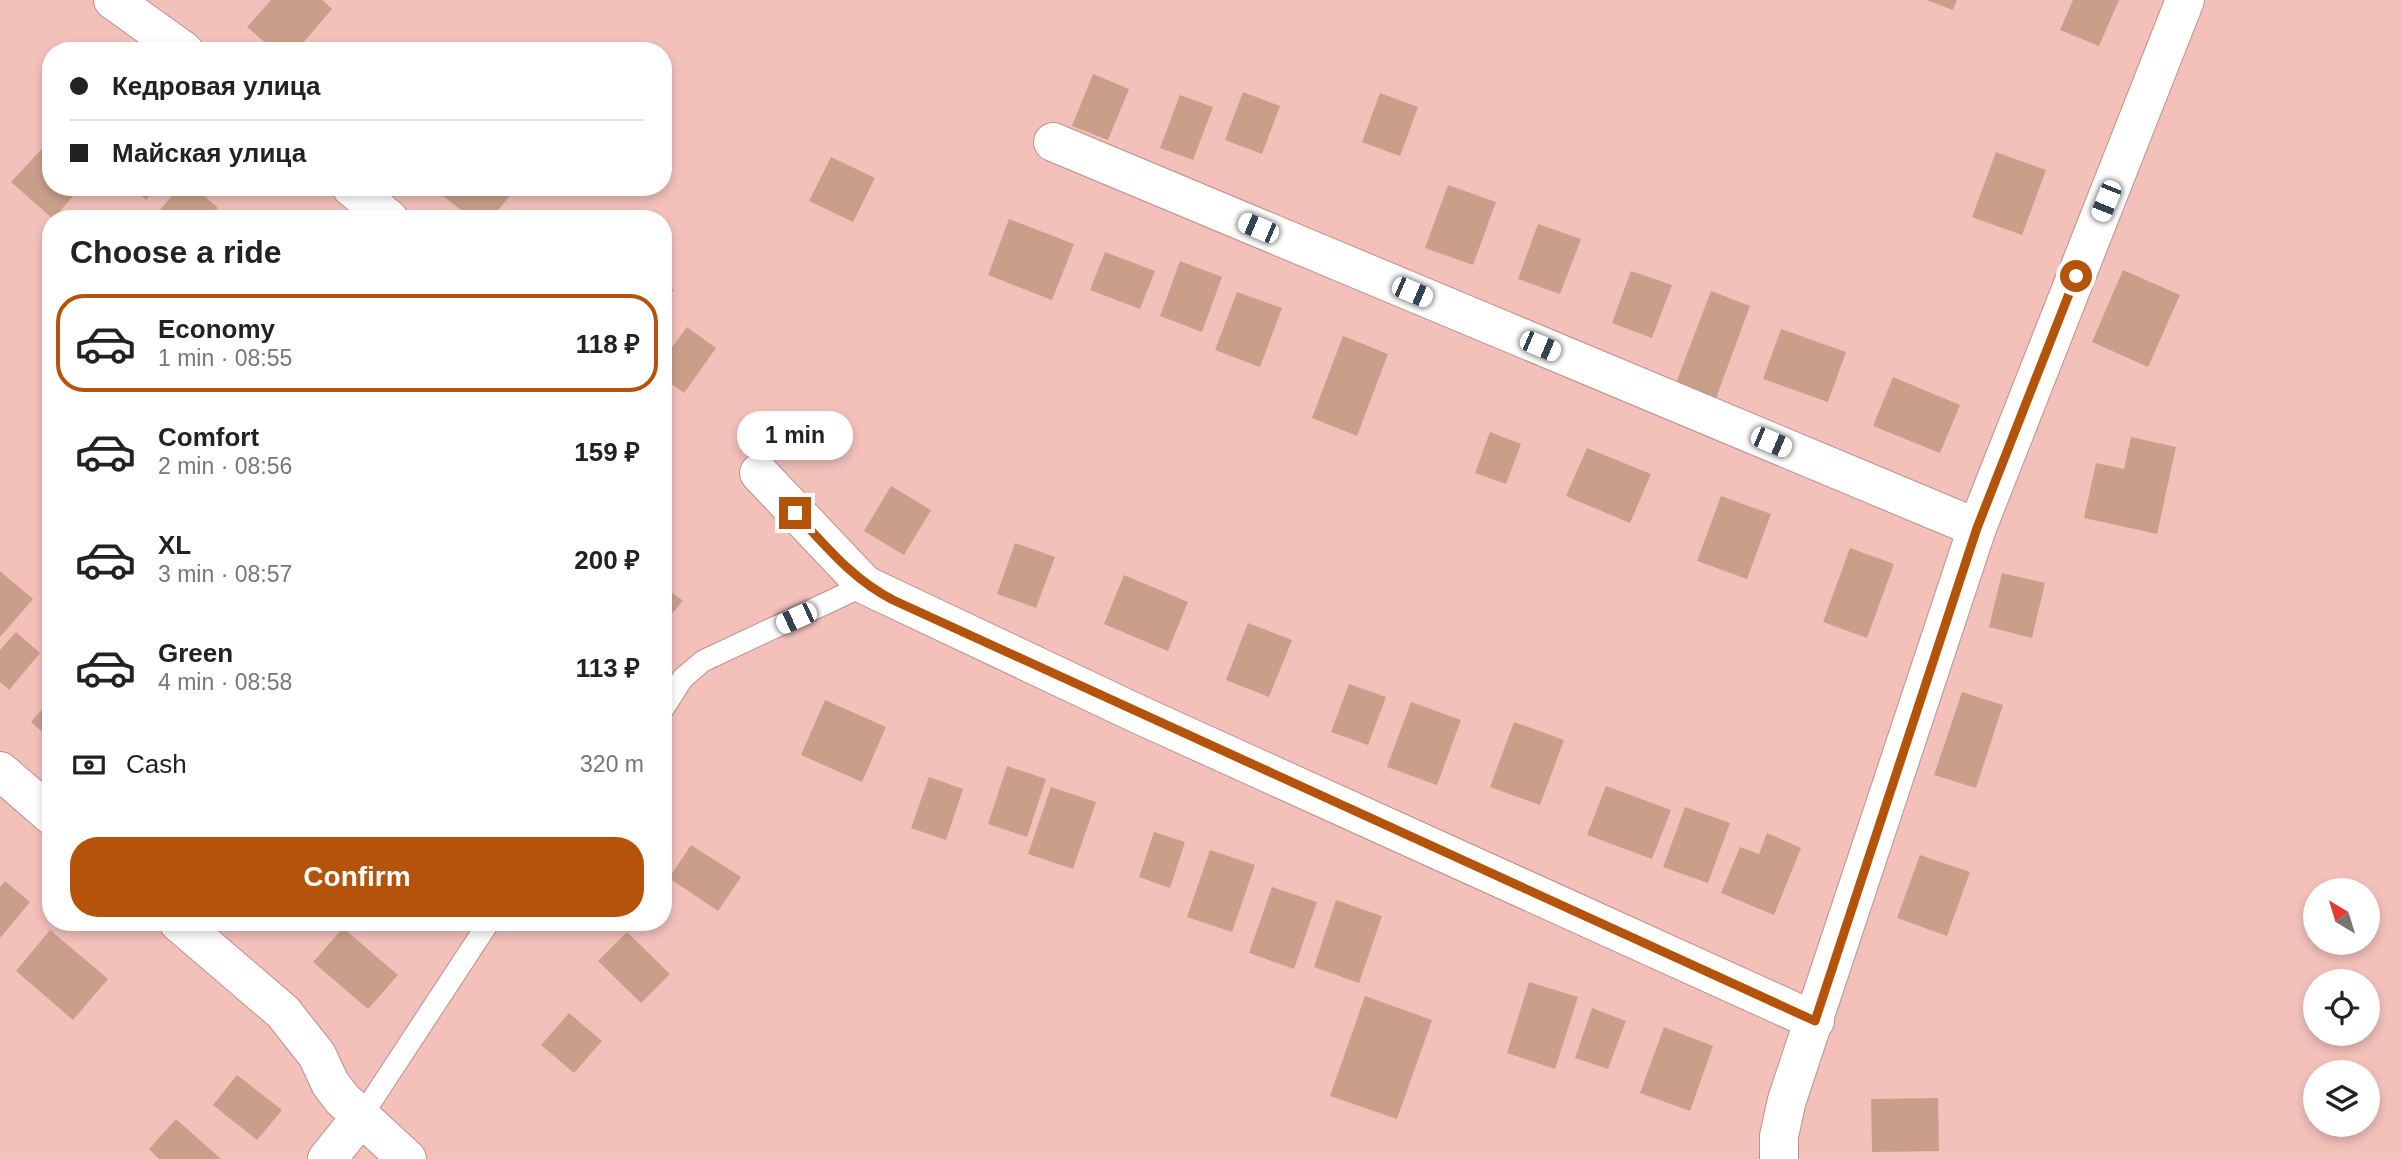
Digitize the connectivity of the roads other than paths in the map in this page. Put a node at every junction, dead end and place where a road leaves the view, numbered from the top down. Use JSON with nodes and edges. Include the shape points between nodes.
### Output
{"nodes":[{"id":1,"x":113,"y":0,"type":"edge"},
{"id":2,"x":2185,"y":0,"type":"edge"},
{"id":3,"x":171,"y":42,"type":"edge"},
{"id":4,"x":1052,"y":142,"type":"dead end"},
{"id":5,"x":362,"y":196,"type":"edge"},
{"id":6,"x":378,"y":210,"type":"edge"},
{"id":7,"x":758,"y":473,"type":"dead end"},
{"id":8,"x":1977,"y":528,"type":"junction"},
{"id":9,"x":865,"y":585,"type":"junction"},
{"id":10,"x":672,"y":694,"type":"edge"},
{"id":11,"x":0,"y":771,"type":"edge"},
{"id":12,"x":42,"y":806,"type":"edge"},
{"id":13,"x":189,"y":931,"type":"edge"},
{"id":14,"x":483,"y":931,"type":"edge"},
{"id":15,"x":1815,"y":1021,"type":"junction"},
{"id":16,"x":361,"y":1117,"type":"junction"},
{"id":17,"x":327,"y":1159,"type":"edge"},
{"id":18,"x":407,"y":1159,"type":"edge"},
{"id":19,"x":1779,"y":1159,"type":"edge"}],
"edges":[{"from":1,"to":3,"type":"street"},
{"from":2,"to":8,"type":"street"},
{"from":4,"to":8,"type":"street"},
{"from":5,"to":6,"type":"street"},
{"from":7,"to":9,"type":"street"},
{"from":8,"to":15,"type":"street"},
{"from":9,"to":10,"type":"lane","via":[[702,661]]},
{"from":9,"to":15,"type":"street"},
{"from":11,"to":12,"type":"street"},
{"from":13,"to":16,"type":"street","via":[[284,1012],[317,1055],[330,1083]]},
{"from":14,"to":16,"type":"lane"},
{"from":15,"to":19,"type":"street","via":[[1787,1100]]},
{"from":16,"to":17,"type":"street"},
{"from":16,"to":18,"type":"street"}]}
